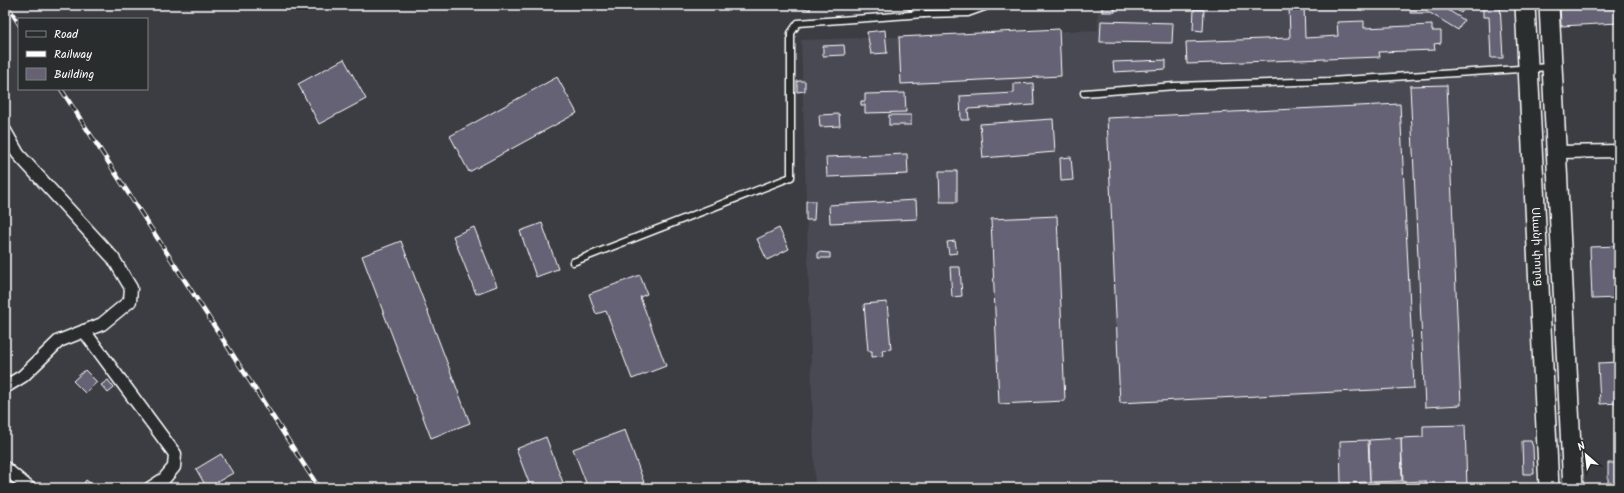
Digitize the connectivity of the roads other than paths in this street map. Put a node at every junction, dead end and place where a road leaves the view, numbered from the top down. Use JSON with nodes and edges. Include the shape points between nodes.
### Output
{"nodes":[{"id":1,"x":909,"y":5,"type":"edge"},
{"id":2,"x":990,"y":5,"type":"edge"},
{"id":3,"x":1525,"y":5,"type":"edge"},
{"id":4,"x":1549,"y":5,"type":"edge"},
{"id":5,"x":924,"y":14,"type":"junction"},
{"id":6,"x":1552,"y":64,"type":"junction"},
{"id":7,"x":1527,"y":66,"type":"junction"},
{"id":8,"x":1084,"y":93,"type":"dead end"},
{"id":9,"x":5,"y":131,"type":"edge"},
{"id":10,"x":1619,"y":151,"type":"edge"},
{"id":11,"x":1557,"y":152,"type":"junction"},
{"id":12,"x":573,"y":262,"type":"dead end"},
{"id":13,"x":84,"y":331,"type":"junction"},
{"id":14,"x":5,"y":387,"type":"edge"},
{"id":15,"x":1570,"y":422,"type":"junction"},
{"id":16,"x":1546,"y":424,"type":"junction"},
{"id":17,"x":5,"y":468,"type":"edge"},
{"id":18,"x":29,"y":488,"type":"edge"},
{"id":19,"x":150,"y":488,"type":"edge"},
{"id":20,"x":1549,"y":488,"type":"edge"},
{"id":21,"x":1573,"y":488,"type":"edge"}],
"edges":[{"from":1,"to":5,"type":"lane"},
{"from":2,"to":5,"type":"lane","via":[[968,12]]},
{"from":3,"to":7,"type":"main road","name":"Սևանի փողոց"},
{"from":4,"to":6,"type":"main road"},
{"from":5,"to":12,"type":"lane","via":[[798,23],[791,33],[791,177]]},
{"from":6,"to":7,"type":"main road"},
{"from":6,"to":11,"type":"main road"},
{"from":7,"to":8,"type":"lane","via":[[1329,81],[1175,86]]},
{"from":7,"to":16,"type":"main road","name":"Սևանի փողոց"},
{"from":9,"to":13,"type":"street","via":[[18,154],[113,258],[131,288],[130,301],[102,324]]},
{"from":10,"to":11,"type":"street"},
{"from":11,"to":15,"type":"main road"},
{"from":13,"to":14,"type":"street","via":[[59,342],[23,376]]},
{"from":13,"to":19,"type":"street","via":[[175,454],[174,467],[164,479]]},
{"from":15,"to":16,"type":"main road"},
{"from":15,"to":21,"type":"main road"},
{"from":16,"to":20,"type":"main road","name":"Սևանի փողոց"},
{"from":17,"to":18,"type":"street"}]}
